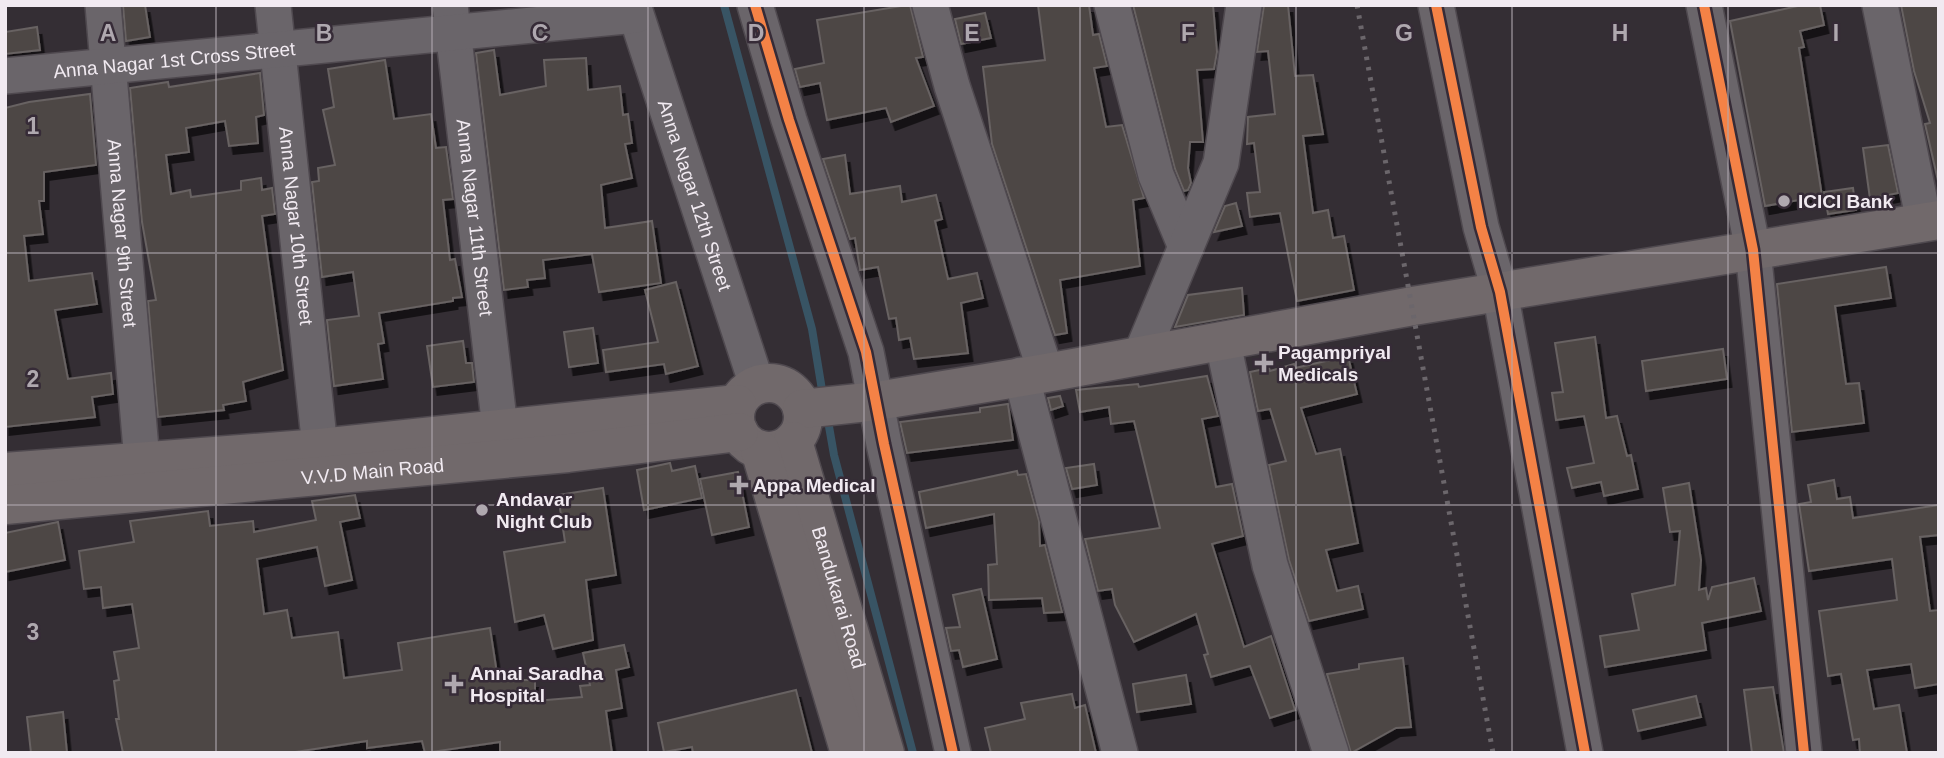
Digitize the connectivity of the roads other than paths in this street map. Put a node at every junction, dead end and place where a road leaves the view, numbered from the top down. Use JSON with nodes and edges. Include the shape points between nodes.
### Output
{"nodes":[{"id":1,"x":103,"y":5,"type":"edge"},
{"id":2,"x":273,"y":5,"type":"edge"},
{"id":3,"x":755,"y":5,"type":"edge"},
{"id":4,"x":930,"y":5,"type":"edge"},
{"id":5,"x":1112,"y":5,"type":"edge"},
{"id":6,"x":1244,"y":5,"type":"edge"},
{"id":7,"x":1436,"y":5,"type":"edge"},
{"id":8,"x":1704,"y":5,"type":"edge"},
{"id":9,"x":1880,"y":5,"type":"edge"},
{"id":10,"x":634,"y":10,"type":"edge"},
{"id":11,"x":452,"y":19,"type":"edge"},
{"id":12,"x":278,"y":50,"type":"junction"},
{"id":13,"x":109,"y":66,"type":"junction"},
{"id":14,"x":5,"y":76,"type":"edge"},
{"id":15,"x":1931,"y":221,"type":"edge"},
{"id":16,"x":1186,"y":247,"type":"junction"},
{"id":17,"x":1753,"y":250,"type":"junction"},
{"id":18,"x":1500,"y":292,"type":"junction"},
{"id":19,"x":1223,"y":343,"type":"junction"},
{"id":20,"x":1140,"y":358,"type":"junction"},
{"id":21,"x":1033,"y":374,"type":"junction"},
{"id":22,"x":792,"y":415,"type":"junction"},
{"id":23,"x":500,"y":428,"type":"junction"},
{"id":24,"x":320,"y":448,"type":"junction"},
{"id":25,"x":142,"y":461,"type":"junction"},
{"id":26,"x":5,"y":472,"type":"edge"},
{"id":27,"x":5,"y":505,"type":"edge"},
{"id":28,"x":850,"y":753,"type":"edge"},
{"id":29,"x":885,"y":753,"type":"edge"},
{"id":30,"x":953,"y":753,"type":"edge"},
{"id":31,"x":1120,"y":753,"type":"edge"},
{"id":32,"x":1331,"y":753,"type":"edge"},
{"id":33,"x":1585,"y":753,"type":"edge"},
{"id":34,"x":1804,"y":753,"type":"edge"}],
"edges":[{"from":1,"to":13,"type":"street","name":"Anna Nagar 9th Street"},
{"from":2,"to":12,"type":"street","name":"Anna Nagar 10th Street"},
{"from":3,"to":22,"type":"street","via":[[866,352]]},
{"from":4,"to":21,"type":"street"},
{"from":5,"to":16,"type":"street","via":[[1156,175]]},
{"from":6,"to":16,"type":"street","via":[[1221,163]]},
{"from":7,"to":18,"type":"street","via":[[1481,227]]},
{"from":8,"to":17,"type":"street"},
{"from":9,"to":15,"type":"street"},
{"from":10,"to":11,"type":"street","name":"Anna Nagar 1st Cross Street"},
{"from":10,"to":22,"type":"street","name":"Anna Nagar 12th Street"},
{"from":11,"to":12,"type":"street","name":"Anna Nagar 1st Cross Street"},
{"from":11,"to":23,"type":"street","name":"Anna Nagar 11th Street"},
{"from":12,"to":13,"type":"street","name":"Anna Nagar 1st Cross Street"},
{"from":12,"to":24,"type":"street","name":"Anna Nagar 10th Street"},
{"from":13,"to":14,"type":"street","name":"Anna Nagar 1st Cross Street"},
{"from":13,"to":25,"type":"street","name":"Anna Nagar 9th Street"},
{"from":15,"to":17,"type":"main road"},
{"from":16,"to":20,"type":"street"},
{"from":17,"to":18,"type":"main road"},
{"from":17,"to":34,"type":"street"},
{"from":18,"to":19,"type":"main road"},
{"from":18,"to":33,"type":"street"},
{"from":19,"to":20,"type":"main road"},
{"from":19,"to":32,"type":"street","via":[[1270,565]]},
{"from":20,"to":21,"type":"main road"},
{"from":21,"to":22,"type":"main road"},
{"from":21,"to":31,"type":"street"},
{"from":22,"to":23,"type":"main road","name":"V.V.D Main Road"},
{"from":22,"to":27,"type":"main road","name":"V.V.D Main Road","via":[[554,454]]},
{"from":22,"to":28,"type":"main road","name":"Bandukarai Road"},
{"from":22,"to":29,"type":"main road","name":"Bandukarai Road"},
{"from":22,"to":30,"type":"street","via":[[884,444]]},
{"from":23,"to":24,"type":"main road","name":"V.V.D Main Road"},
{"from":24,"to":25,"type":"main road","name":"V.V.D Main Road"},
{"from":25,"to":26,"type":"main road","name":"V.V.D Main Road"}]}
